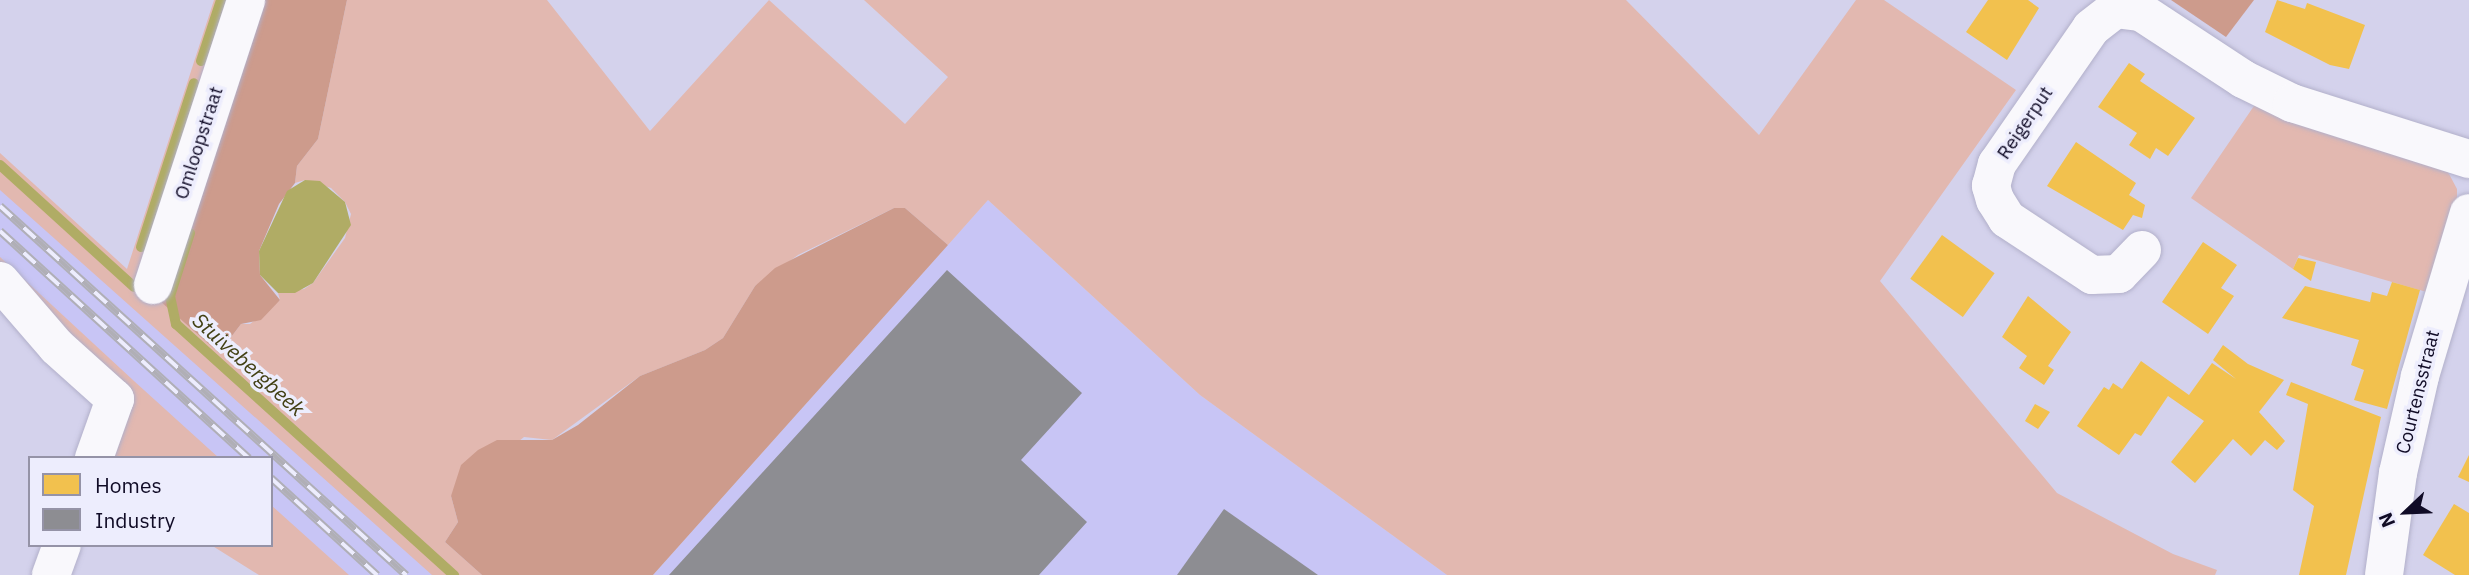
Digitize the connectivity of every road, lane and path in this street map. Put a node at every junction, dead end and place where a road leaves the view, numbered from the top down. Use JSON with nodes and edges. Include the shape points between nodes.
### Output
{"nodes":[{"id":1,"x":246,"y":0,"type":"edge"},
{"id":2,"x":2114,"y":4,"type":"edge"},
{"id":3,"x":2469,"y":159,"type":"edge"},
{"id":4,"x":2469,"y":213,"type":"edge"},
{"id":5,"x":2142,"y":250,"type":"dead end"},
{"id":6,"x":0,"y":281,"type":"edge"},
{"id":7,"x":153,"y":285,"type":"dead end"},
{"id":8,"x":95,"y":456,"type":"edge"},
{"id":9,"x":61,"y":547,"type":"edge"},
{"id":10,"x":51,"y":575,"type":"edge"},
{"id":11,"x":2384,"y":575,"type":"edge"}],
"edges":[{"from":1,"to":7,"type":"street","name":"Omloopstraat"},
{"from":2,"to":3,"type":"street","name":"Reigerput","via":[[2141,12],[2243,79],[2292,103]]},
{"from":2,"to":5,"type":"street","name":"Reigerput","via":[[2091,28],[1997,164],[1991,186],[2007,219],[2092,275],[2119,274]]},
{"from":4,"to":11,"type":"street","name":"Courtensstraat","via":[[2420,376],[2398,473]]},
{"from":6,"to":8,"type":"street","via":[[57,347],[115,399]]},
{"from":9,"to":10,"type":"street"}]}
